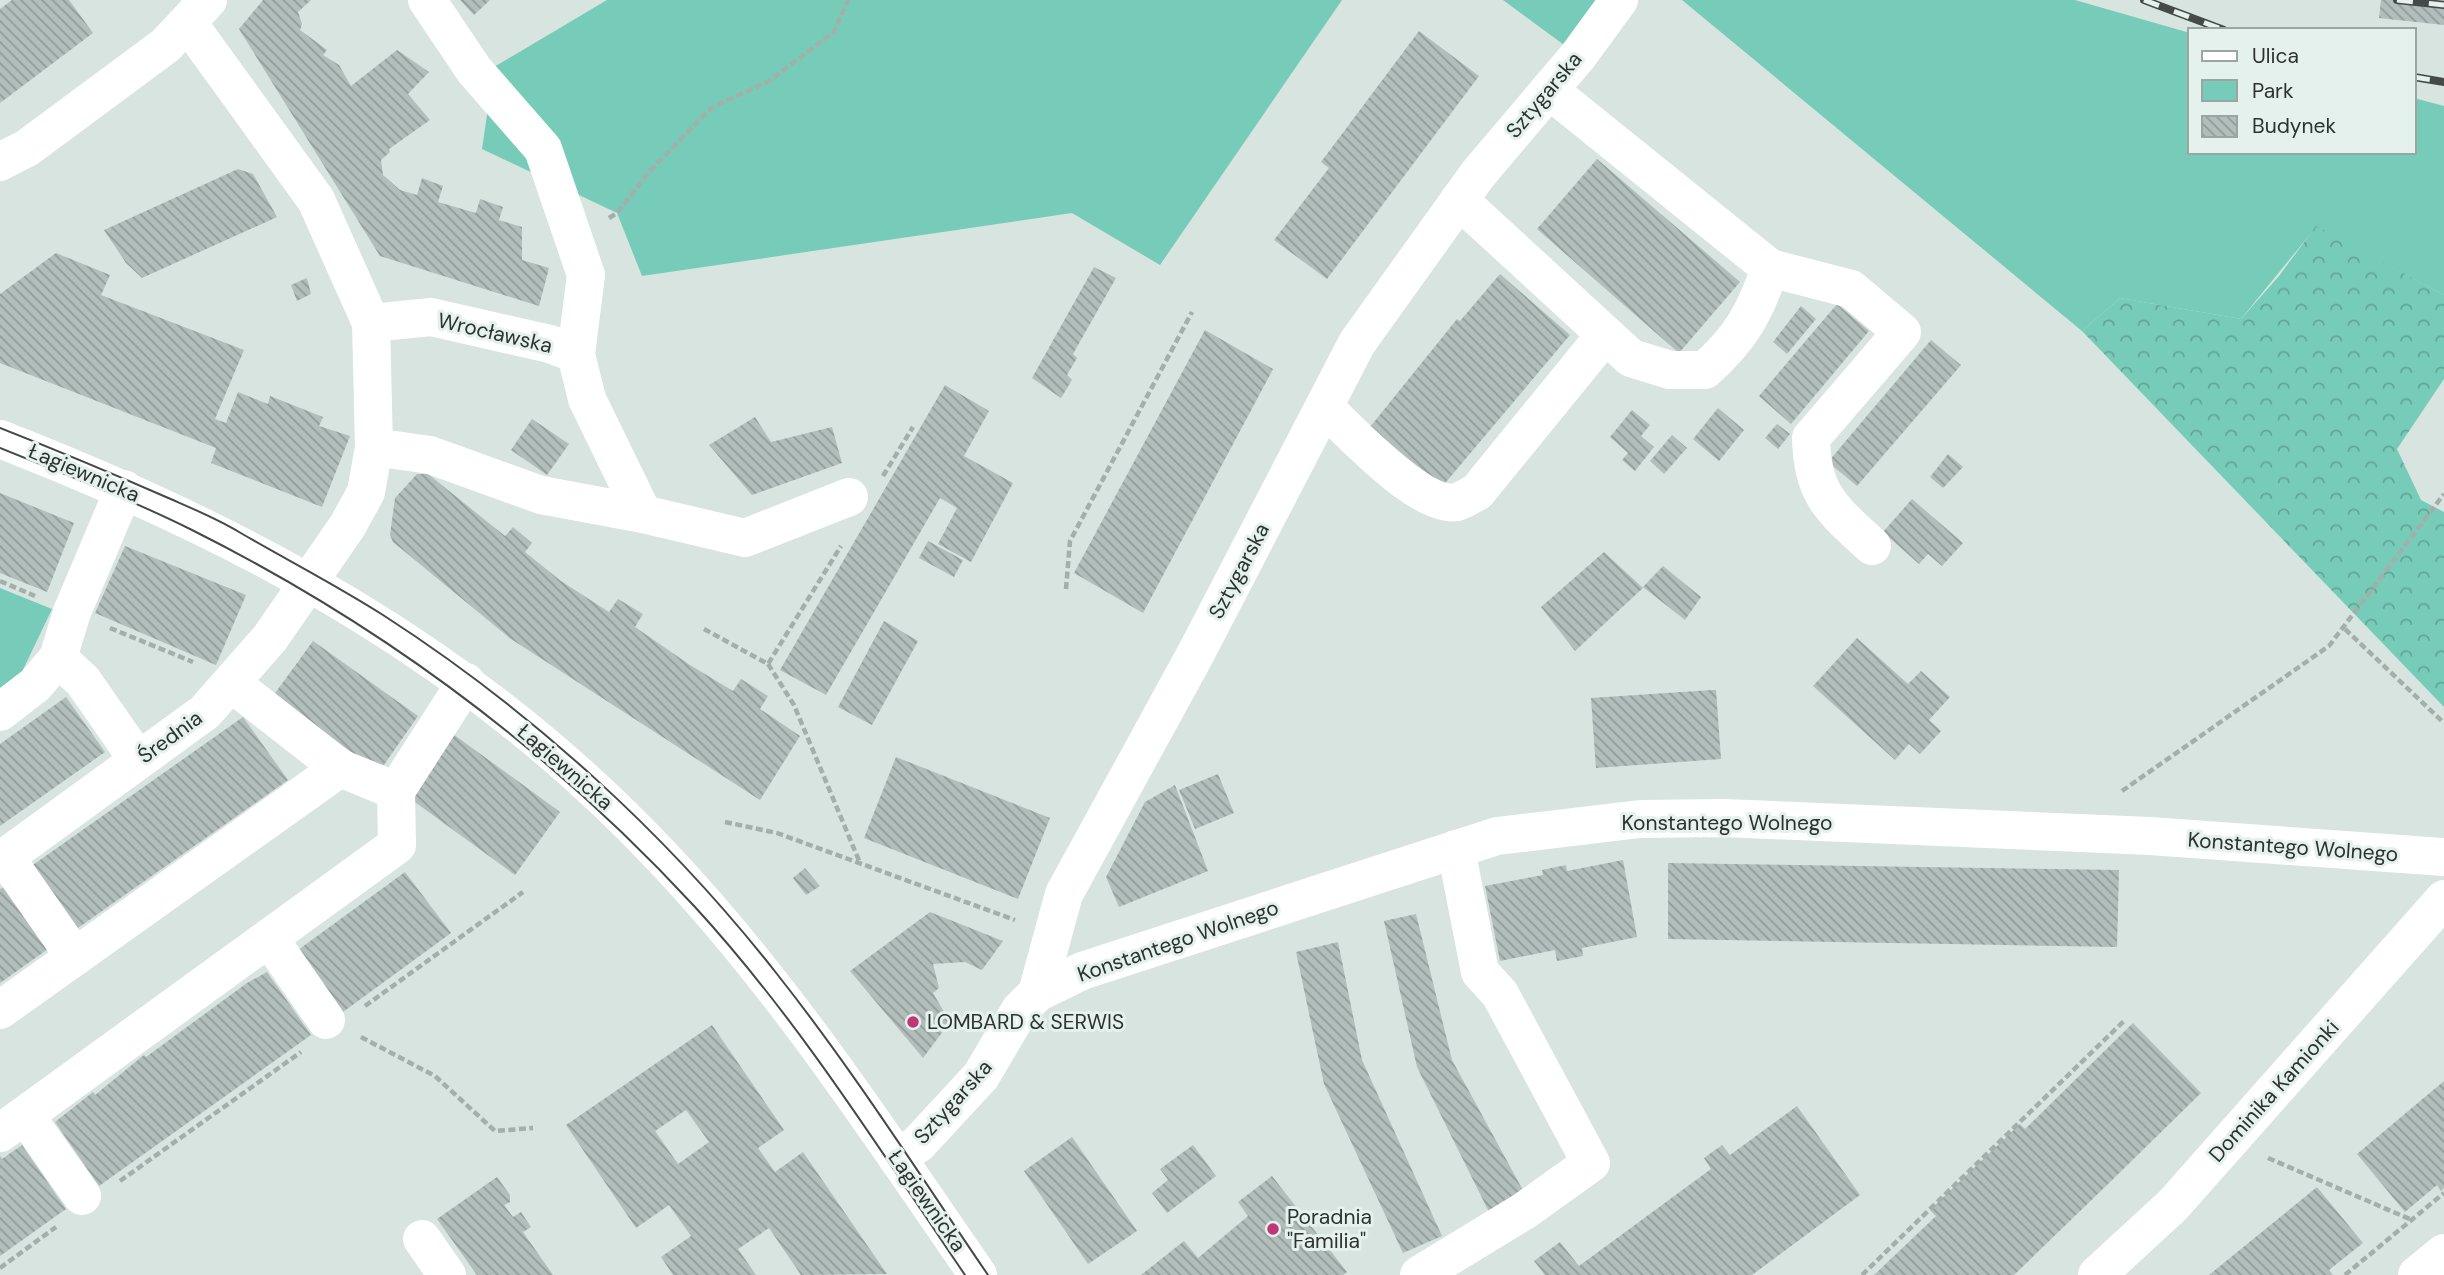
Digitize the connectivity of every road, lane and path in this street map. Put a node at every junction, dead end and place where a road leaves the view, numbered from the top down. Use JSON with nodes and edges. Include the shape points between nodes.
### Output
{"nodes":[{"id":1,"x":427,"y":0,"type":"edge"},
{"id":2,"x":848,"y":0,"type":"edge"},
{"id":3,"x":1619,"y":0,"type":"edge"},
{"id":4,"x":198,"y":12,"type":"edge"},
{"id":5,"x":1549,"y":90,"type":"junction"},
{"id":6,"x":0,"y":163,"type":"edge"},
{"id":7,"x":1459,"y":200,"type":"junction"},
{"id":8,"x":574,"y":241,"type":"junction"},
{"id":9,"x":1770,"y":268,"type":"junction"},
{"id":10,"x":1192,"y":312,"type":"dead end"},
{"id":11,"x":371,"y":323,"type":"junction"},
{"id":12,"x":1605,"y":335,"type":"junction"},
{"id":13,"x":576,"y":354,"type":"junction"},
{"id":14,"x":1324,"y":407,"type":"junction"},
{"id":15,"x":913,"y":427,"type":"dead end"},
{"id":16,"x":0,"y":439,"type":"edge"},
{"id":17,"x":374,"y":447,"type":"junction"},
{"id":18,"x":124,"y":489,"type":"junction"},
{"id":19,"x":2444,"y":494,"type":"edge"},
{"id":20,"x":858,"y":506,"type":"junction"},
{"id":21,"x":643,"y":514,"type":"junction"},
{"id":22,"x":1872,"y":546,"type":"dead end"},
{"id":23,"x":310,"y":582,"type":"junction"},
{"id":24,"x":1066,"y":589,"type":"dead end"},
{"id":25,"x":704,"y":629,"type":"dead end"},
{"id":26,"x":2345,"y":629,"type":"junction"},
{"id":27,"x":58,"y":658,"type":"junction"},
{"id":28,"x":768,"y":664,"type":"junction"},
{"id":29,"x":466,"y":682,"type":"junction"},
{"id":30,"x":231,"y":683,"type":"junction"},
{"id":31,"x":0,"y":712,"type":"edge"},
{"id":32,"x":2444,"y":723,"type":"edge"},
{"id":33,"x":138,"y":760,"type":"junction"},
{"id":34,"x":340,"y":768,"type":"junction"},
{"id":35,"x":396,"y":791,"type":"junction"},
{"id":36,"x":2112,"y":798,"type":"dead end"},
{"id":37,"x":724,"y":822,"type":"dead end"},
{"id":38,"x":1456,"y":849,"type":"junction"},
{"id":39,"x":2444,"y":857,"type":"edge"},
{"id":40,"x":2,"y":859,"type":"edge"},
{"id":41,"x":860,"y":863,"type":"junction"},
{"id":42,"x":523,"y":892,"type":"dead end"},
{"id":43,"x":2444,"y":899,"type":"edge"},
{"id":44,"x":1018,"y":921,"type":"dead end"},
{"id":45,"x":269,"y":938,"type":"junction"},
{"id":46,"x":75,"y":957,"type":"junction"},
{"id":47,"x":1037,"y":993,"type":"junction"},
{"id":48,"x":0,"y":1010,"type":"edge"},
{"id":49,"x":2125,"y":1020,"type":"dead end"},
{"id":50,"x":335,"y":1027,"type":"junction"},
{"id":51,"x":12,"y":1124,"type":"edge"},
{"id":52,"x":533,"y":1128,"type":"dead end"},
{"id":53,"x":2262,"y":1156,"type":"dead end"},
{"id":54,"x":897,"y":1158,"type":"junction"},
{"id":55,"x":2444,"y":1193,"type":"edge"},
{"id":56,"x":86,"y":1201,"type":"junction"},
{"id":57,"x":2412,"y":1220,"type":"junction"},
{"id":58,"x":422,"y":1239,"type":"dead end"},
{"id":59,"x":2444,"y":1253,"type":"edge"},
{"id":60,"x":0,"y":1268,"type":"edge"},
{"id":61,"x":447,"y":1275,"type":"edge"},
{"id":62,"x":978,"y":1275,"type":"edge"},
{"id":63,"x":1419,"y":1275,"type":"edge"},
{"id":64,"x":1862,"y":1275,"type":"edge"},
{"id":65,"x":2097,"y":1275,"type":"edge"},
{"id":66,"x":2345,"y":1275,"type":"edge"},
{"id":67,"x":2417,"y":1275,"type":"edge"}],
"edges":[{"from":1,"to":8,"type":"street","via":[[474,70],[543,149]]},
{"from":2,"to":8,"type":"path","via":[[834,32],[769,81],[711,108],[647,174],[617,213]]},
{"from":3,"to":5,"type":"street","name":"Sztygarska"},
{"from":4,"to":6,"type":"street","via":[[166,45]]},
{"from":4,"to":11,"type":"street","via":[[316,200]]},
{"from":5,"to":7,"type":"street","name":"Sztygarska"},
{"from":5,"to":9,"type":"street"},
{"from":7,"to":12,"type":"street"},
{"from":7,"to":14,"type":"street","name":"Sztygarska","via":[[1357,343]]},
{"from":8,"to":13,"type":"street","via":[[586,275]]},
{"from":9,"to":12,"type":"street","via":[[1760,298],[1733,345],[1705,370],[1670,370],[1631,358]]},
{"from":9,"to":22,"type":"street","via":[[1852,289],[1902,332],[1811,438],[1812,466],[1828,506]]},
{"from":10,"to":24,"type":"path","via":[[1069,541]]},
{"from":11,"to":13,"type":"street","name":"Wrocławska","via":[[431,317]]},
{"from":11,"to":17,"type":"street","name":"Średnia"},
{"from":12,"to":14,"type":"street","via":[[1477,492],[1455,502],[1433,499],[1404,480]]},
{"from":13,"to":21,"type":"street","via":[[587,399]]},
{"from":14,"to":47,"type":"street","name":"Sztygarska","via":[[1065,894]]},
{"from":15,"to":20,"type":"path"},
{"from":16,"to":18,"type":"street","name":"Łagiewnicka"},
{"from":17,"to":21,"type":"street","via":[[430,455],[541,495]]},
{"from":17,"to":23,"type":"street","name":"Średnia","via":[[366,492]]},
{"from":18,"to":23,"type":"street","name":"Łagiewnicka","via":[[211,528]]},
{"from":18,"to":27,"type":"street","via":[[72,612]]},
{"from":19,"to":26,"type":"path"},
{"from":20,"to":21,"type":"street","via":[[745,538]]},
{"from":20,"to":28,"type":"path"},
{"from":23,"to":29,"type":"street","name":"Łagiewnicka"},
{"from":23,"to":30,"type":"street","name":"Średnia"},
{"from":25,"to":28,"type":"path"},
{"from":26,"to":32,"type":"path"},
{"from":26,"to":36,"type":"path","via":[[2329,646]]},
{"from":27,"to":31,"type":"street","via":[[35,685]]},
{"from":27,"to":33,"type":"street","via":[[83,681]]},
{"from":28,"to":41,"type":"path","via":[[794,705]]},
{"from":29,"to":35,"type":"street"},
{"from":29,"to":54,"type":"street","name":"Łagiewnicka","via":[[561,761],[663,857],[770,981]]},
{"from":30,"to":33,"type":"street","name":"Średnia","via":[[205,712]]},
{"from":30,"to":34,"type":"street"},
{"from":33,"to":40,"type":"street","name":"Średnia"},
{"from":34,"to":35,"type":"street"},
{"from":34,"to":46,"type":"street"},
{"from":35,"to":45,"type":"street","via":[[397,845]]},
{"from":37,"to":41,"type":"path","via":[[776,833]]},
{"from":38,"to":39,"type":"street","name":"Konstantego Wolnego","via":[[1497,836],[1640,818],[1724,818],[2150,836]]},
{"from":38,"to":47,"type":"street","name":"Konstantego Wolnego","via":[[1082,971]]},
{"from":38,"to":63,"type":"street","via":[[1480,972],[1500,994],[1591,1163],[1524,1211]]},
{"from":40,"to":46,"type":"street"},
{"from":41,"to":44,"type":"path"},
{"from":42,"to":50,"type":"path"},
{"from":43,"to":65,"type":"street","name":"Dominika Kamionki","via":[[2173,1205]]},
{"from":45,"to":50,"type":"street"},
{"from":45,"to":51,"type":"street"},
{"from":46,"to":48,"type":"street"},
{"from":47,"to":54,"type":"street","name":"Sztygarska","via":[[1020,1010],[981,1076],[918,1144]]},
{"from":49,"to":64,"type":"path"},
{"from":50,"to":52,"type":"path","via":[[435,1076],[495,1131]]},
{"from":50,"to":56,"type":"path"},
{"from":51,"to":56,"type":"street"},
{"from":53,"to":57,"type":"path"},
{"from":54,"to":62,"type":"street","name":"Łagiewnicka"},
{"from":55,"to":57,"type":"path"},
{"from":56,"to":60,"type":"path"},
{"from":57,"to":66,"type":"path"},
{"from":58,"to":61,"type":"street"},
{"from":59,"to":67,"type":"street"}]}
